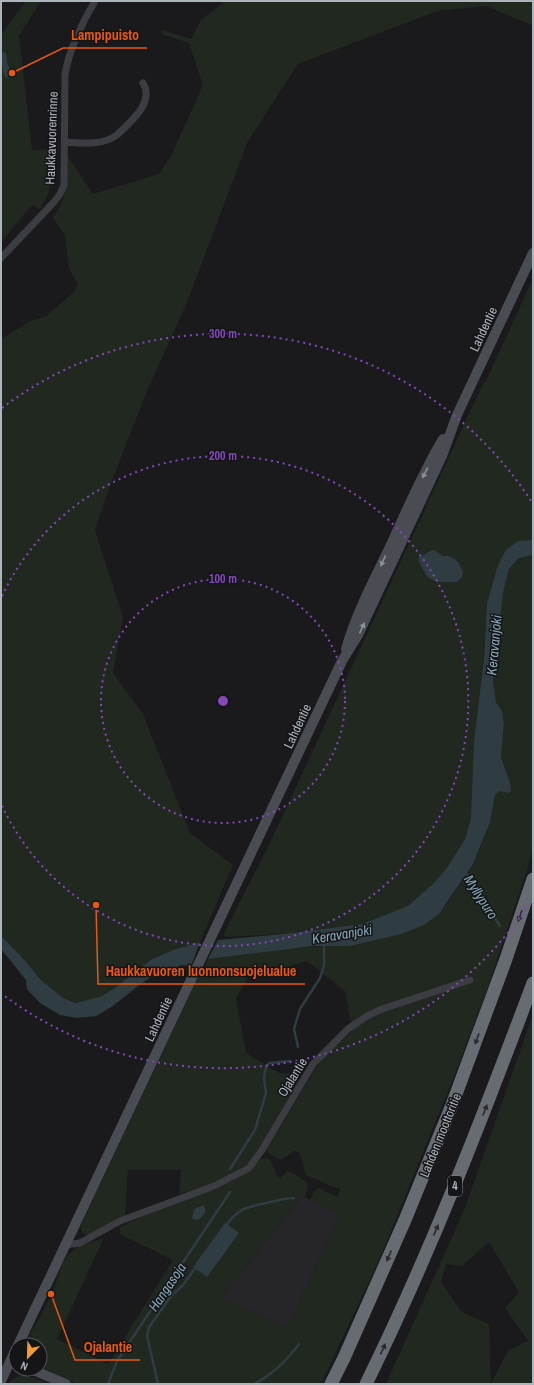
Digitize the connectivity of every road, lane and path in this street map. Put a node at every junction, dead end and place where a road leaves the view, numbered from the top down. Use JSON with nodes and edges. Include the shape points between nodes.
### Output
{"nodes":[{"id":1,"x":96,"y":1,"type":"edge"},
{"id":2,"x":143,"y":83,"type":"dead end"},
{"id":3,"x":65,"y":142,"type":"junction"},
{"id":4,"x":533,"y":253,"type":"edge"},
{"id":5,"x":1,"y":258,"type":"edge"},
{"id":6,"x":533,"y":880,"type":"edge"},
{"id":7,"x":470,"y":980,"type":"dead end"},
{"id":8,"x":533,"y":983,"type":"edge"},
{"id":9,"x":65,"y":1245,"type":"junction"},
{"id":10,"x":22,"y":1337,"type":"edge"},
{"id":11,"x":8,"y":1370,"type":"edge"},
{"id":12,"x":48,"y":1376,"type":"edge"},
{"id":13,"x":1,"y":1381,"type":"edge"},
{"id":14,"x":66,"y":1384,"type":"edge"},
{"id":15,"x":331,"y":1384,"type":"edge"},
{"id":16,"x":366,"y":1384,"type":"edge"}],
"edges":[{"from":1,"to":3,"type":"street","name":"Haukkavuorenrinne","via":[[66,65]]},
{"from":2,"to":3,"type":"street","via":[[147,96],[142,109],[113,139],[86,143]]},
{"from":3,"to":5,"type":"street","name":"Haukkavuorenrinne","via":[[64,185],[60,194]]},
{"from":4,"to":9,"type":"main road","name":"Lahdentie","via":[[457,415],[435,453],[358,636],[342,661]]},
{"from":6,"to":15,"type":"highway","name":"Lahden moottoritie","one_way":true,"via":[[452,1105]]},
{"from":7,"to":9,"type":"street","name":"Ojalantie","via":[[382,1009],[348,1029],[314,1064],[249,1168],[214,1186],[120,1221],[80,1243]]},
{"from":16,"to":8,"type":"highway","number":"4","one_way":true,"via":[[435,1234],[483,1117]]},
{"from":9,"to":10,"type":"main road","name":"Lahdentie"},
{"from":11,"to":13,"type":"main road"},
{"from":12,"to":14,"type":"main road"}]}
